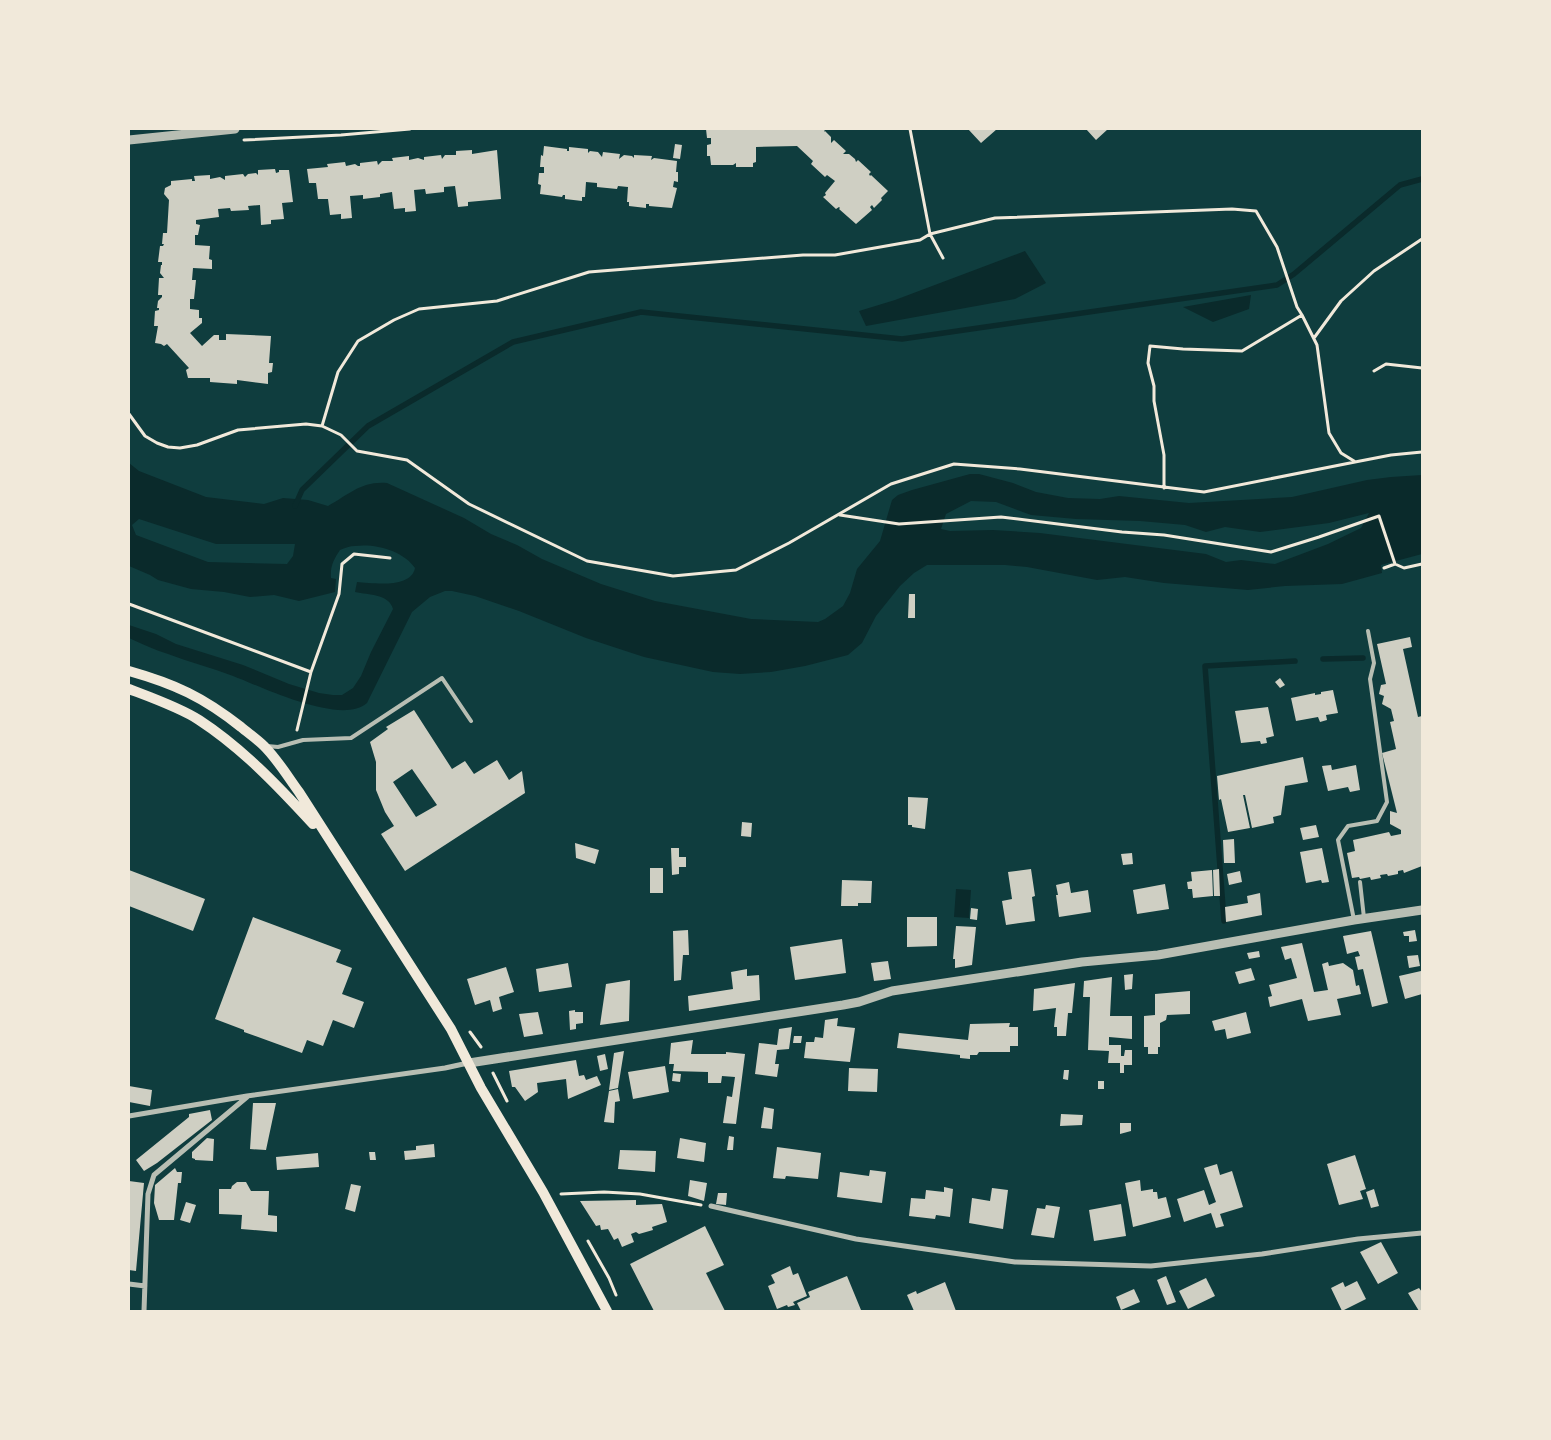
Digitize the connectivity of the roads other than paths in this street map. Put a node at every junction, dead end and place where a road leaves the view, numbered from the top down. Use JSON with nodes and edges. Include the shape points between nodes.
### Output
{"nodes":[{"id":1,"x":235,"y":129,"type":"edge"},
{"id":2,"x":129,"y":140,"type":"edge"},
{"id":3,"x":1368,"y":631,"type":"dead end"},
{"id":4,"x":129,"y":671,"type":"edge"},
{"id":5,"x":129,"y":689,"type":"edge"},
{"id":6,"x":471,"y":721,"type":"dead end"},
{"id":7,"x":264,"y":746,"type":"junction"},
{"id":8,"x":331,"y":843,"type":"junction"},
{"id":9,"x":1360,"y":882,"type":"dead end"},
{"id":10,"x":1422,"y":910,"type":"edge"},
{"id":11,"x":1364,"y":918,"type":"junction"},
{"id":12,"x":1354,"y":920,"type":"junction"},
{"id":13,"x":469,"y":1063,"type":"junction"},
{"id":14,"x":247,"y":1096,"type":"junction"},
{"id":15,"x":129,"y":1116,"type":"edge"},
{"id":16,"x":712,"y":1206,"type":"road end"},
{"id":17,"x":1422,"y":1233,"type":"edge"},
{"id":18,"x":129,"y":1284,"type":"edge"},
{"id":19,"x":145,"y":1286,"type":"junction"},
{"id":20,"x":144,"y":1311,"type":"edge"},
{"id":21,"x":607,"y":1311,"type":"edge"}],
"edges":[{"from":1,"to":2,"type":"street"},
{"from":3,"to":12,"type":"lane","via":[[1374,663],[1370,680],[1387,802],[1377,821],[1348,826],[1338,840]]},
{"from":4,"to":7,"type":"main road","via":[[162,680],[200,697]]},
{"from":5,"to":8,"type":"main road","via":[[198,719],[226,739],[256,765]]},
{"from":6,"to":7,"type":"lane","via":[[442,678],[350,738],[303,740],[278,748]]},
{"from":7,"to":8,"type":"main road","via":[[299,792]]},
{"from":8,"to":13,"type":"main road","via":[[451,1029]]},
{"from":9,"to":11,"type":"lane"},
{"from":10,"to":11,"type":"street"},
{"from":11,"to":12,"type":"street"},
{"from":12,"to":13,"type":"street","via":[[1158,955],[1082,962],[892,991],[843,1005]]},
{"from":13,"to":14,"type":"street"},
{"from":13,"to":21,"type":"main road"},
{"from":14,"to":15,"type":"street"},
{"from":14,"to":19,"type":"street","via":[[154,1175],[148,1194]]},
{"from":16,"to":17,"type":"street","via":[[856,1239],[1025,1262],[1151,1266]]},
{"from":18,"to":19,"type":"street"},
{"from":19,"to":20,"type":"street"}]}
